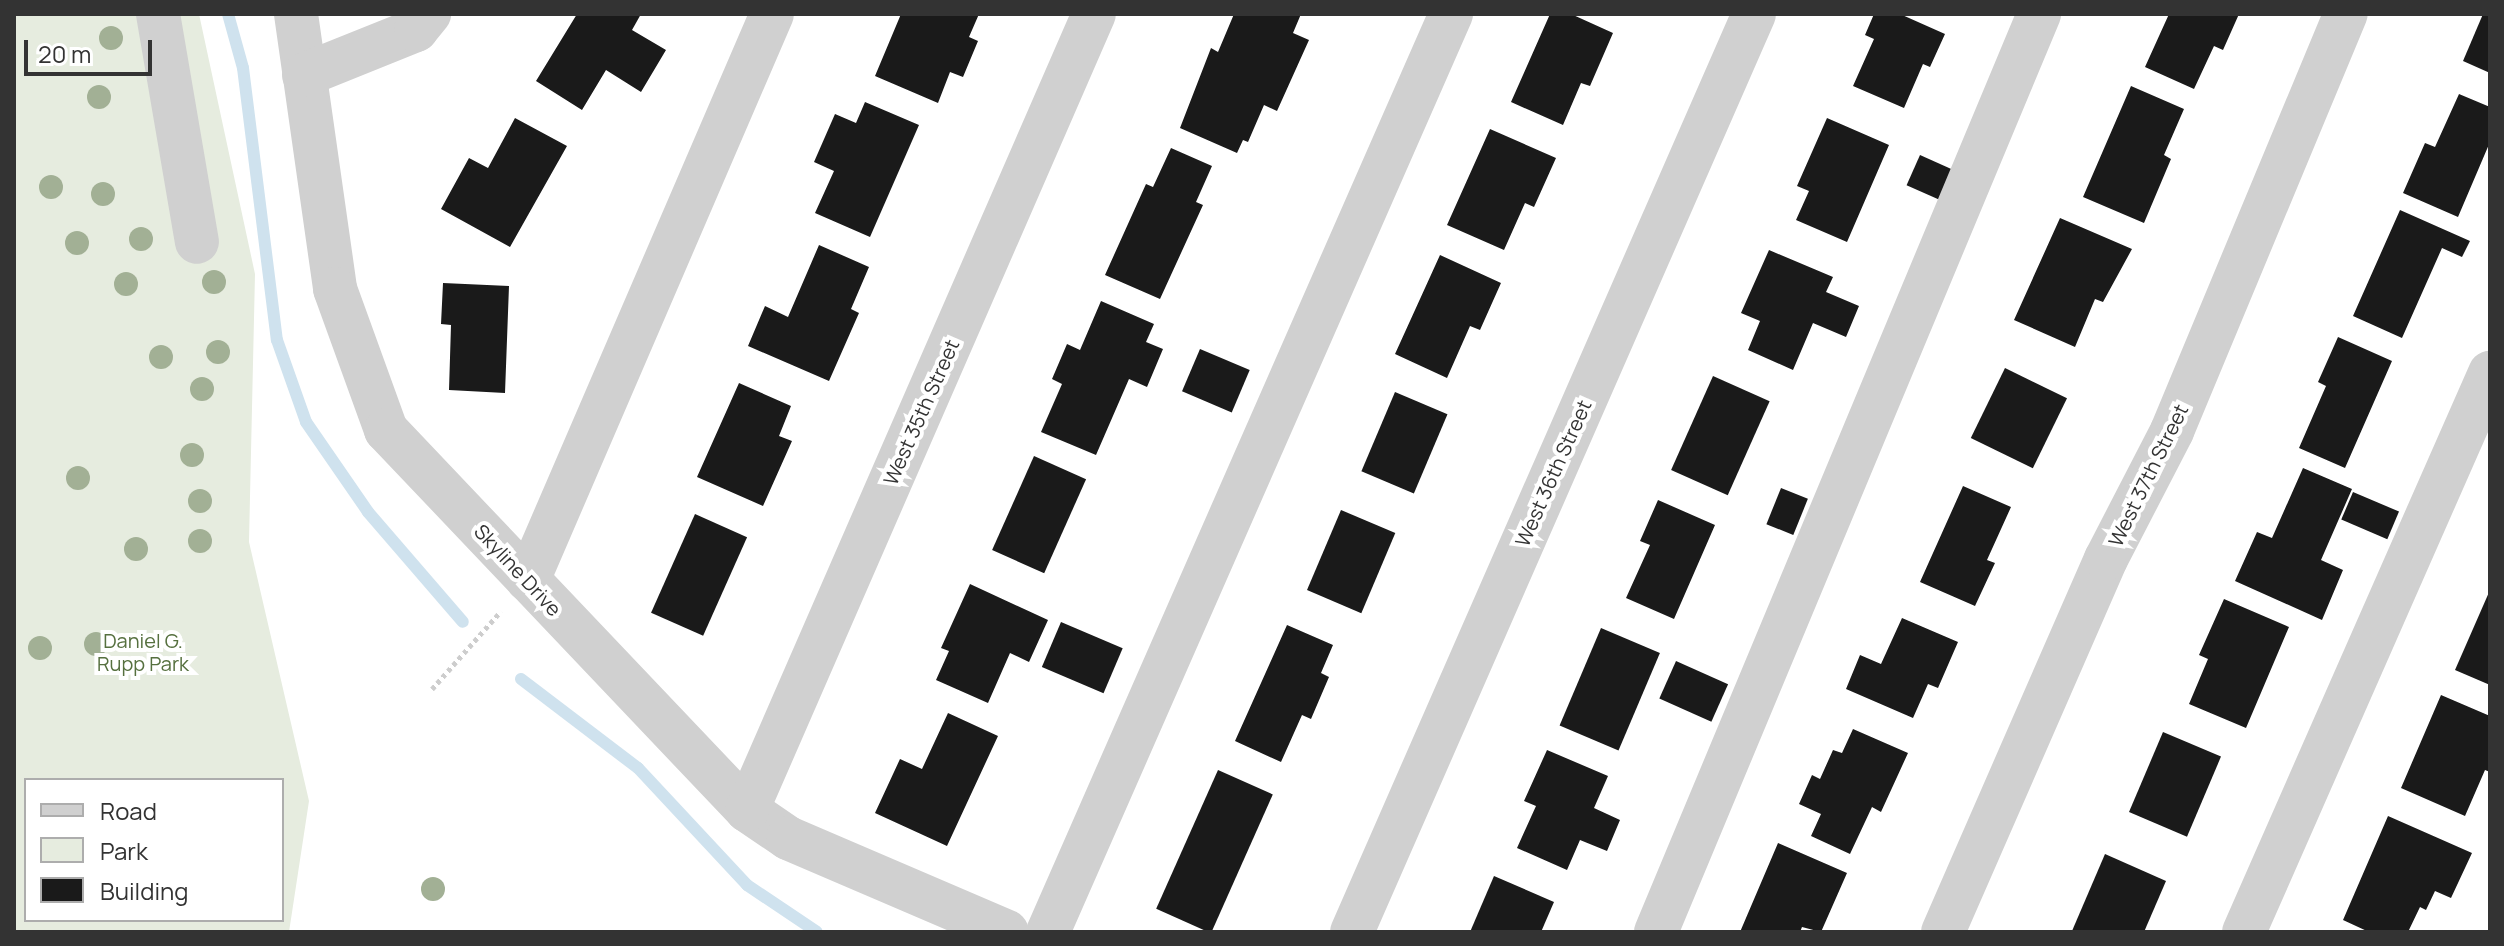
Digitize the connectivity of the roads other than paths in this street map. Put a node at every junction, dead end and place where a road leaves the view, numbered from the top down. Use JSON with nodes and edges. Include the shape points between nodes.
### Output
{"nodes":[{"id":1,"x":158,"y":14,"type":"edge"},
{"id":2,"x":296,"y":14,"type":"edge"},
{"id":3,"x":429,"y":14,"type":"edge"},
{"id":4,"x":772,"y":14,"type":"edge"},
{"id":5,"x":1094,"y":14,"type":"edge"},
{"id":6,"x":1451,"y":14,"type":"edge"},
{"id":7,"x":1754,"y":14,"type":"edge"},
{"id":8,"x":2039,"y":14,"type":"edge"},
{"id":9,"x":2346,"y":14,"type":"edge"},
{"id":10,"x":304,"y":75,"type":"junction"},
{"id":11,"x":197,"y":242,"type":"dead end"},
{"id":12,"x":2490,"y":373,"type":"edge"},
{"id":13,"x":528,"y":580,"type":"junction"},
{"id":14,"x":747,"y":810,"type":"junction"},
{"id":15,"x":1007,"y":932,"type":"edge"},
{"id":16,"x":1048,"y":932,"type":"edge"},
{"id":17,"x":1352,"y":932,"type":"edge"},
{"id":18,"x":1656,"y":932,"type":"edge"},
{"id":19,"x":1943,"y":932,"type":"edge"},
{"id":20,"x":2244,"y":932,"type":"edge"}],
"edges":[{"from":1,"to":11,"type":"street"},
{"from":2,"to":10,"type":"street","name":"Skyline Drive"},
{"from":3,"to":10,"type":"street","via":[[416,30]]},
{"from":4,"to":13,"type":"street"},
{"from":5,"to":14,"type":"street","name":"West 35th Street"},
{"from":6,"to":16,"type":"street"},
{"from":7,"to":17,"type":"street","name":"West 36th Street"},
{"from":8,"to":18,"type":"street"},
{"from":9,"to":19,"type":"street","name":"West 37th Street","via":[[2172,431],[2106,559]]},
{"from":10,"to":13,"type":"street","name":"Skyline Drive","via":[[335,289],[386,430]]},
{"from":12,"to":20,"type":"street"},
{"from":13,"to":14,"type":"street","name":"Skyline Drive"},
{"from":14,"to":15,"type":"street","name":"Skyline Drive","via":[[788,838]]}]}
